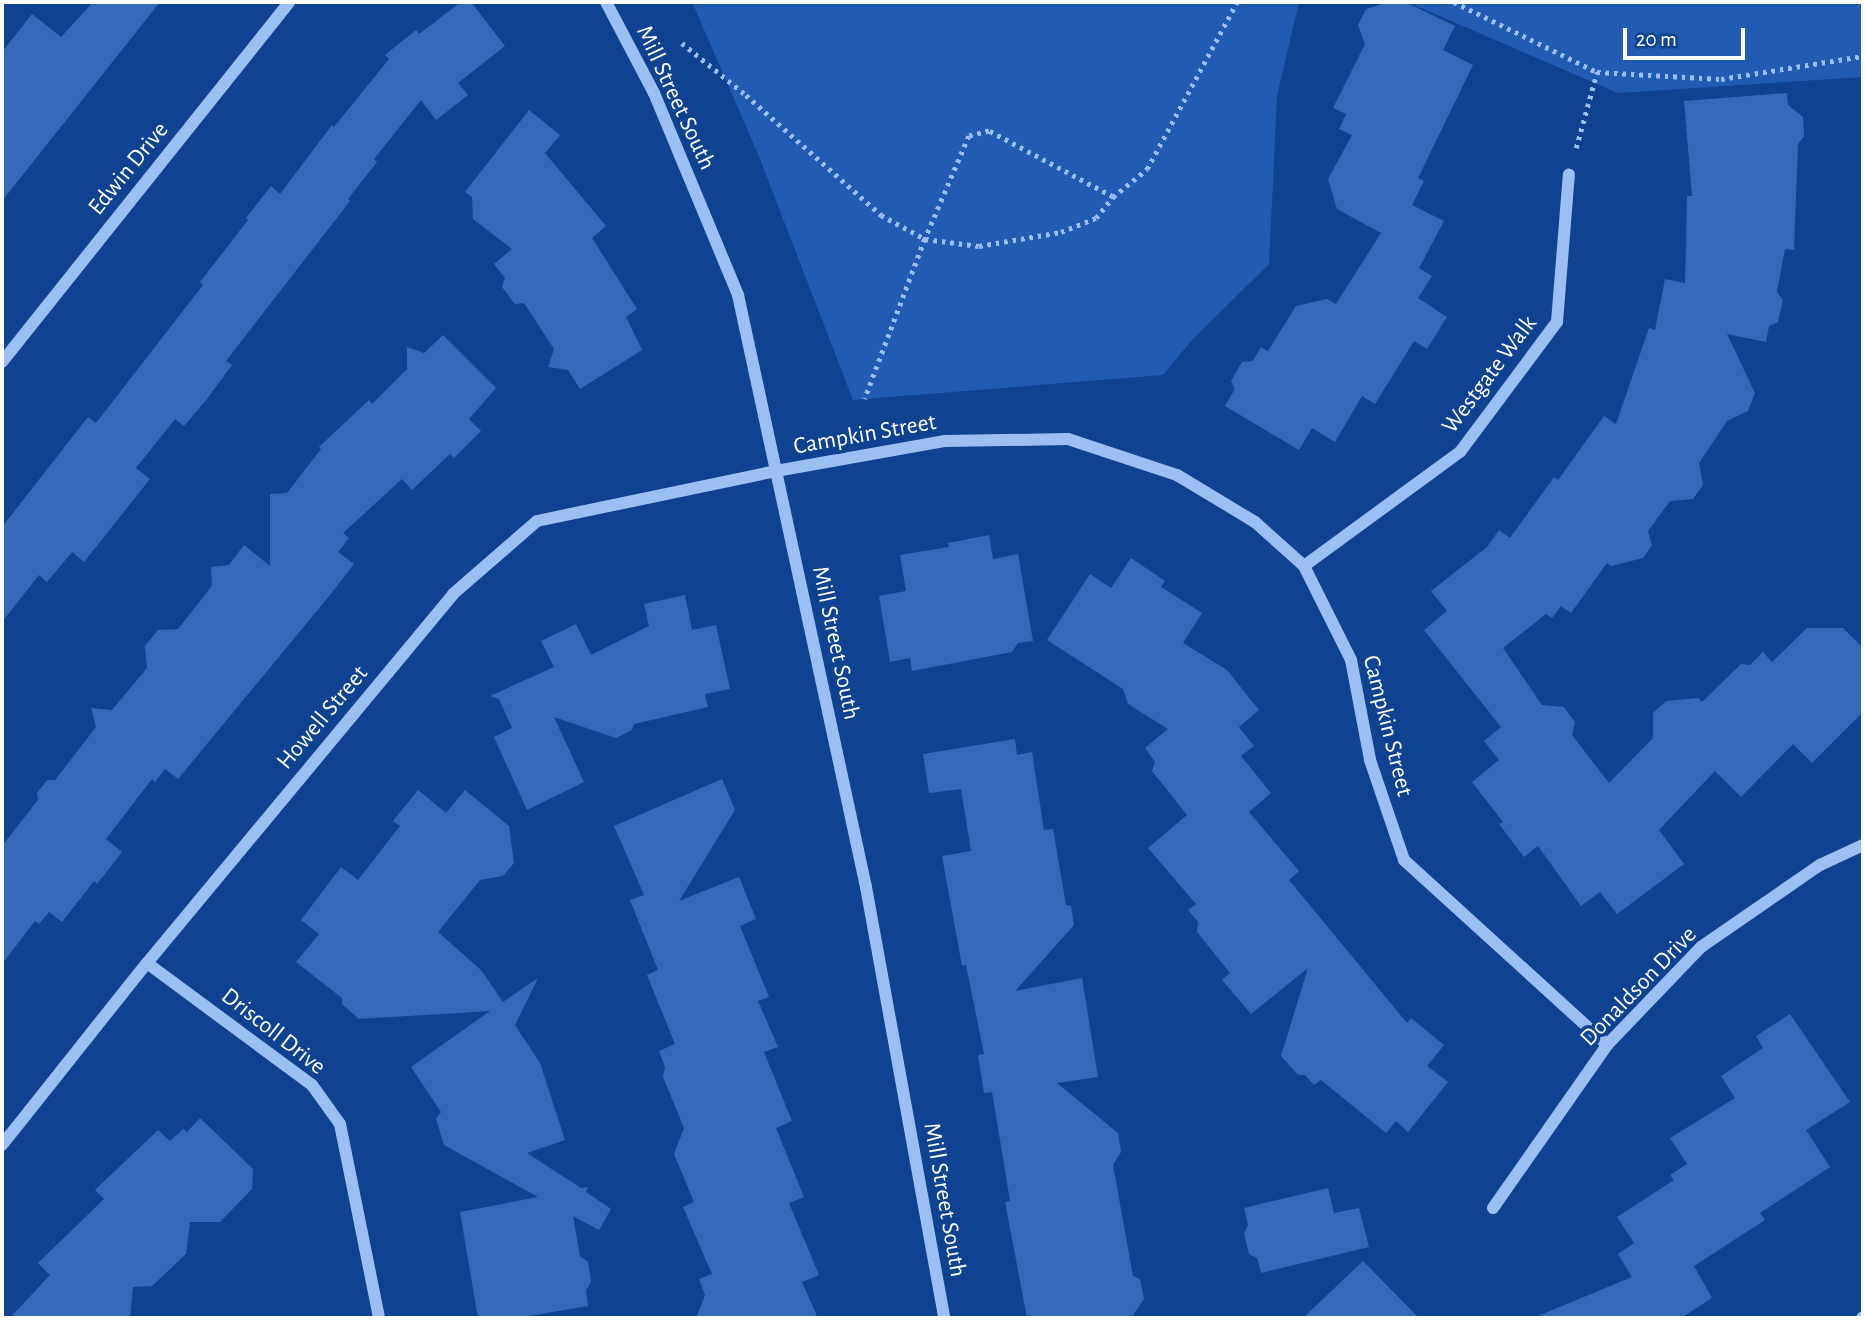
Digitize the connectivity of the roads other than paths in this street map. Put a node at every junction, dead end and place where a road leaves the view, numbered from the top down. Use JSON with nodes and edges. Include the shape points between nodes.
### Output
{"nodes":[{"id":1,"x":289,"y":2,"type":"edge"},
{"id":2,"x":606,"y":2,"type":"edge"},
{"id":3,"x":1569,"y":174,"type":"road end"},
{"id":4,"x":2,"y":362,"type":"edge"},
{"id":5,"x":776,"y":471,"type":"junction"},
{"id":6,"x":1304,"y":566,"type":"junction"},
{"id":7,"x":1863,"y":845,"type":"edge"},
{"id":8,"x":147,"y":963,"type":"junction"},
{"id":9,"x":1607,"y":1045,"type":"junction"},
{"id":10,"x":2,"y":1145,"type":"edge"},
{"id":11,"x":1493,"y":1208,"type":"dead end"},
{"id":12,"x":379,"y":1318,"type":"edge"},
{"id":13,"x":944,"y":1318,"type":"edge"}],
"edges":[{"from":1,"to":4,"type":"street","name":"Edwin Drive"},
{"from":2,"to":5,"type":"street","name":"Mill Street South","via":[[654,93],[738,295]]},
{"from":3,"to":6,"type":"street","name":"Westgate Walk","via":[[1557,322],[1460,452]]},
{"from":5,"to":6,"type":"street","name":"Campkin Street","via":[[945,441],[1068,439],[1177,475],[1255,522]]},
{"from":5,"to":8,"type":"street","name":"Howell Street","via":[[537,521],[453,594]]},
{"from":5,"to":13,"type":"street","name":"Mill Street South","via":[[866,887]]},
{"from":6,"to":9,"type":"street","name":"Campkin Street","via":[[1351,660],[1370,760],[1404,860]]},
{"from":7,"to":9,"type":"street","name":"Donaldson Drive","via":[[1821,865],[1701,947]]},
{"from":8,"to":10,"type":"street","name":"Howell Street"},
{"from":8,"to":12,"type":"street","name":"Driscoll Drive","via":[[312,1085],[340,1124]]},
{"from":9,"to":11,"type":"street","name":"Donaldson Drive"}]}
